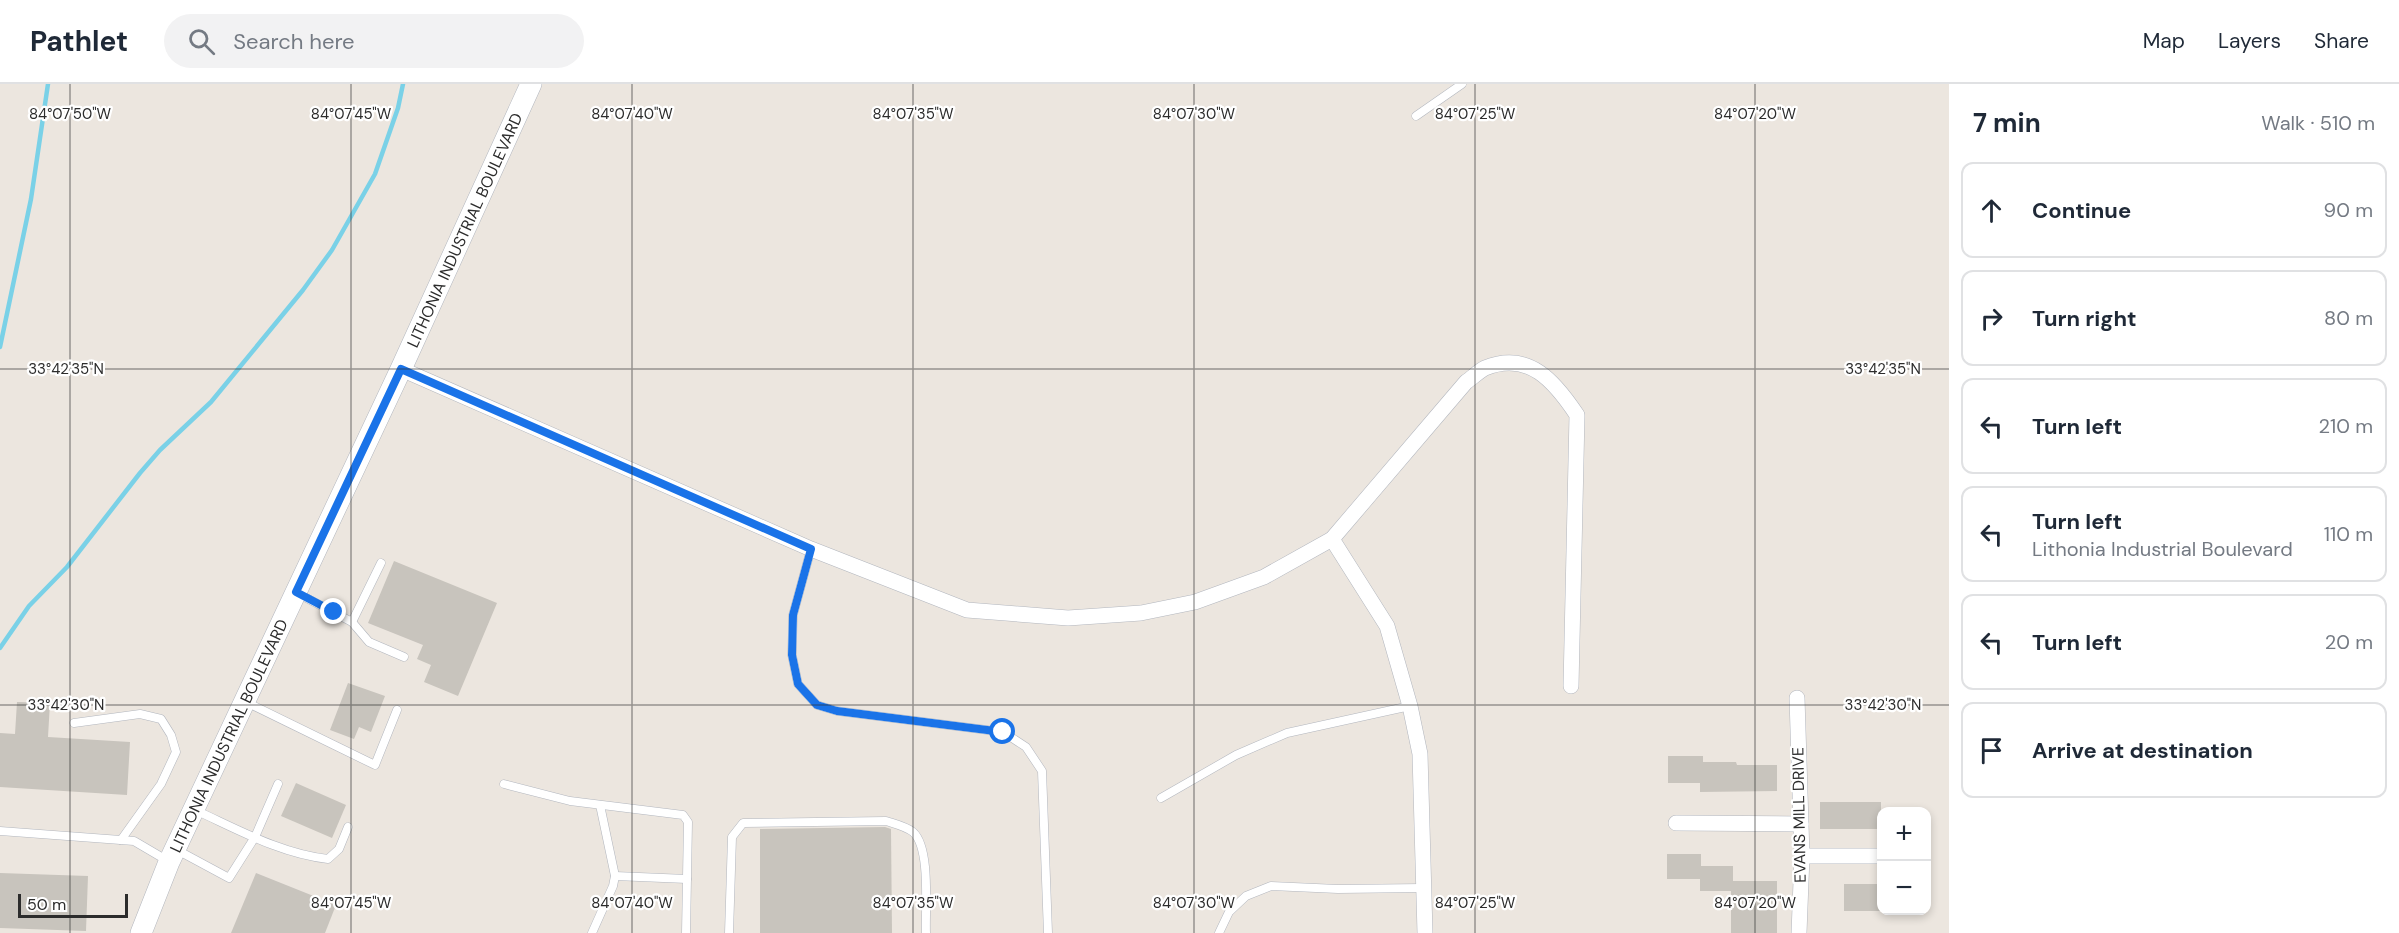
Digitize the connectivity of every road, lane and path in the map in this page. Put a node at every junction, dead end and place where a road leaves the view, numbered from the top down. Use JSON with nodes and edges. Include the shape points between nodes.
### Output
{"nodes":[{"id":1,"x":531,"y":84,"type":"edge"},
{"id":2,"x":1462,"y":84,"type":"edge"},
{"id":3,"x":1416,"y":116,"type":"dead end"},
{"id":4,"x":401,"y":369,"type":"junction"},
{"id":5,"x":1332,"y":539,"type":"junction"},
{"id":6,"x":811,"y":549,"type":"junction"},
{"id":7,"x":381,"y":563,"type":"dead end"},
{"id":8,"x":296,"y":592,"type":"junction"},
{"id":9,"x":352,"y":622,"type":"junction"},
{"id":10,"x":404,"y":657,"type":"dead end"},
{"id":11,"x":1571,"y":686,"type":"dead end"},
{"id":12,"x":1797,"y":698,"type":"dead end"},
{"id":13,"x":245,"y":701,"type":"junction"},
{"id":14,"x":1410,"y":706,"type":"junction"},
{"id":15,"x":397,"y":710,"type":"dead end"},
{"id":16,"x":74,"y":723,"type":"dead end"},
{"id":17,"x":278,"y":784,"type":"dead end"},
{"id":18,"x":504,"y":784,"type":"dead end"},
{"id":19,"x":1161,"y":798,"type":"dead end"},
{"id":20,"x":600,"y":805,"type":"junction"},
{"id":21,"x":195,"y":810,"type":"junction"},
{"id":22,"x":1676,"y":823,"type":"dead end"},
{"id":23,"x":1801,"y":824,"type":"junction"},
{"id":24,"x":348,"y":827,"type":"dead end"},
{"id":25,"x":0,"y":831,"type":"edge"},
{"id":26,"x":255,"y":837,"type":"junction"},
{"id":27,"x":121,"y":840,"type":"junction"},
{"id":28,"x":173,"y":856,"type":"junction"},
{"id":29,"x":1802,"y":856,"type":"junction"},
{"id":30,"x":1877,"y":856,"type":"edge"},
{"id":31,"x":615,"y":876,"type":"junction"},
{"id":32,"x":687,"y":879,"type":"junction"},
{"id":33,"x":1423,"y":888,"type":"junction"},
{"id":34,"x":141,"y":933,"type":"edge"},
{"id":35,"x":592,"y":933,"type":"edge"},
{"id":36,"x":686,"y":933,"type":"edge"},
{"id":37,"x":729,"y":933,"type":"edge"},
{"id":38,"x":926,"y":933,"type":"edge"},
{"id":39,"x":1048,"y":933,"type":"edge"},
{"id":40,"x":1219,"y":933,"type":"edge"},
{"id":41,"x":1425,"y":933,"type":"edge"},
{"id":42,"x":1799,"y":933,"type":"edge"}],
"edges":[{"from":1,"to":4,"type":"main road","name":"LITHONIA INDUSTRIAL BOULEVARD"},
{"from":2,"to":3,"type":"lane"},
{"from":4,"to":6,"type":"street"},
{"from":4,"to":8,"type":"main road","name":"LITHONIA INDUSTRIAL BOULEVARD"},
{"from":5,"to":6,"type":"street","via":[[1264,577],[1196,602],[1141,613],[1068,618],[967,610]]},
{"from":5,"to":11,"type":"street","via":[[1466,382],[1484,368],[1511,363],[1538,369],[1560,389],[1577,415]]},
{"from":5,"to":14,"type":"street","via":[[1387,626]]},
{"from":6,"to":39,"type":"lane","via":[[793,615],[792,655],[798,684],[817,705],[837,711],[1003,732],[1026,747],[1042,771]]},
{"from":7,"to":9,"type":"lane"},
{"from":8,"to":9,"type":"lane"},
{"from":8,"to":13,"type":"main road","name":"LITHONIA INDUSTRIAL BOULEVARD"},
{"from":9,"to":10,"type":"lane","via":[[369,642]]},
{"from":12,"to":23,"type":"street","name":"EVANS MILL DRIVE"},
{"from":13,"to":15,"type":"lane","via":[[375,765]]},
{"from":13,"to":21,"type":"main road","name":"LITHONIA INDUSTRIAL BOULEVARD"},
{"from":14,"to":19,"type":"lane","via":[[1287,734],[1236,755]]},
{"from":14,"to":33,"type":"street","via":[[1420,754]]},
{"from":16,"to":27,"type":"lane","via":[[140,714],[161,719],[171,735],[176,752],[161,784]]},
{"from":17,"to":26,"type":"lane"},
{"from":18,"to":20,"type":"lane"},
{"from":20,"to":31,"type":"lane"},
{"from":20,"to":32,"type":"lane","via":[[683,815],[688,822]]},
{"from":21,"to":26,"type":"lane"},
{"from":21,"to":28,"type":"main road","name":"LITHONIA INDUSTRIAL BOULEVARD"},
{"from":22,"to":23,"type":"street"},
{"from":23,"to":29,"type":"street","name":"EVANS MILL DRIVE"},
{"from":24,"to":26,"type":"lane","via":[[339,849],[328,859],[307,857]]},
{"from":25,"to":27,"type":"lane"},
{"from":26,"to":28,"type":"lane","via":[[229,878]]},
{"from":27,"to":28,"type":"lane"},
{"from":28,"to":34,"type":"main road","name":"LITHONIA INDUSTRIAL BOULEVARD"},
{"from":29,"to":30,"type":"street"},
{"from":29,"to":42,"type":"street","name":"EVANS MILL DRIVE"},
{"from":31,"to":32,"type":"lane"},
{"from":31,"to":35,"type":"lane"},
{"from":32,"to":36,"type":"lane"},
{"from":33,"to":40,"type":"lane","via":[[1338,890],[1271,886],[1246,896],[1229,912]]},
{"from":33,"to":41,"type":"street"},
{"from":37,"to":38,"type":"lane","via":[[732,837],[742,823],[886,821],[905,827],[918,839],[924,856]]}]}
